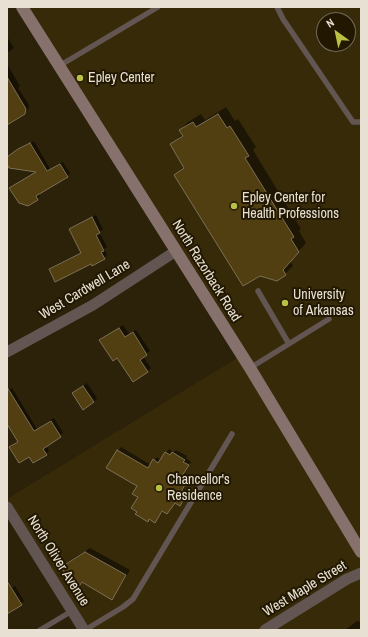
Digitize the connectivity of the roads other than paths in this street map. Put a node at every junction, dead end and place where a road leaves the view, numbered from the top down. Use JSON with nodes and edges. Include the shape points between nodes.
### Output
{"nodes":[{"id":1,"x":22,"y":7,"type":"edge"},
{"id":2,"x":158,"y":7,"type":"edge"},
{"id":3,"x":277,"y":7,"type":"edge"},
{"id":4,"x":59,"y":66,"type":"junction"},
{"id":5,"x":361,"y":122,"type":"edge"},
{"id":6,"x":176,"y":251,"type":"junction"},
{"id":7,"x":258,"y":291,"type":"dead end"},
{"id":8,"x":329,"y":319,"type":"dead end"},
{"id":9,"x":289,"y":344,"type":"junction"},
{"id":10,"x":7,"y":352,"type":"edge"},
{"id":11,"x":250,"y":368,"type":"junction"},
{"id":12,"x":232,"y":434,"type":"dead end"},
{"id":13,"x":7,"y":507,"type":"edge"},
{"id":14,"x":361,"y":552,"type":"edge"},
{"id":15,"x":361,"y":573,"type":"edge"},
{"id":16,"x":72,"y":610,"type":"junction"},
{"id":17,"x":40,"y":630,"type":"edge"},
{"id":18,"x":85,"y":630,"type":"edge"},
{"id":19,"x":265,"y":630,"type":"edge"}],
"edges":[{"from":1,"to":4,"type":"street","name":"North Razorback Road"},
{"from":2,"to":4,"type":"lane"},
{"from":3,"to":5,"type":"lane","via":[[353,122]]},
{"from":4,"to":6,"type":"street","name":"North Razorback Road"},
{"from":6,"to":10,"type":"street","name":"West Cardwell Lane","via":[[93,305]]},
{"from":6,"to":11,"type":"street","name":"North Razorback Road"},
{"from":7,"to":9,"type":"lane"},
{"from":8,"to":9,"type":"lane"},
{"from":9,"to":11,"type":"lane"},
{"from":11,"to":14,"type":"street","name":"North Razorback Road"},
{"from":12,"to":18,"type":"lane","via":[[133,599]]},
{"from":13,"to":16,"type":"street","name":"North Oliver Avenue"},
{"from":15,"to":19,"type":"street","name":"West Maple Street"},
{"from":16,"to":17,"type":"lane"},
{"from":16,"to":18,"type":"street","name":"North Oliver Avenue"}]}
